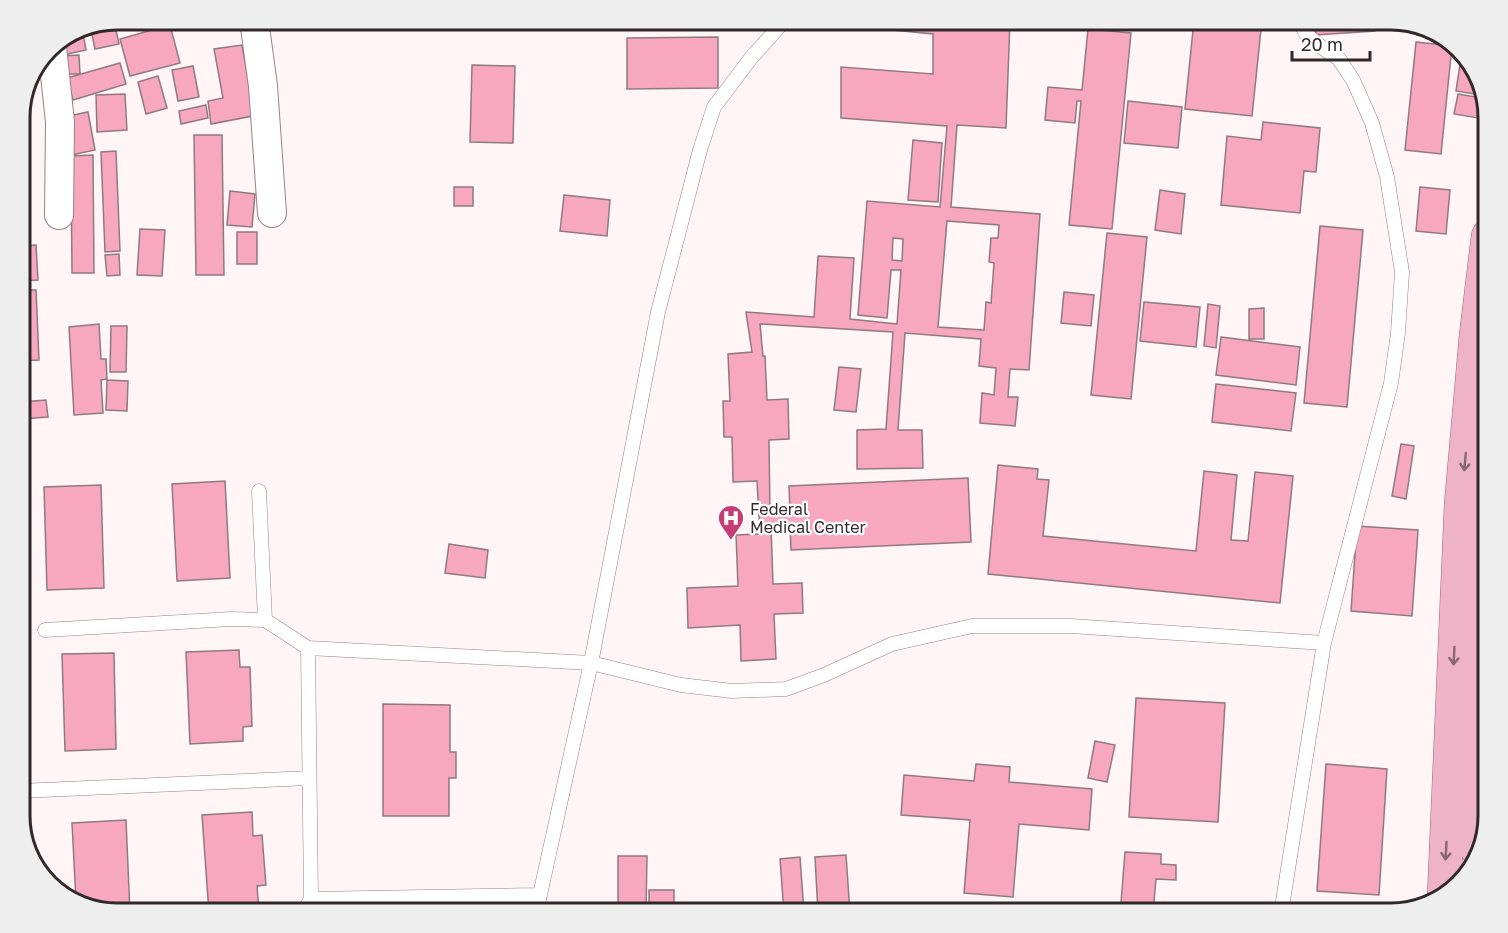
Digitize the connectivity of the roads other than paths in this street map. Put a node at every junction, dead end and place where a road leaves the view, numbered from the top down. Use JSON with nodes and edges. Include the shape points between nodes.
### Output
{"nodes":[{"id":1,"x":255,"y":30,"type":"edge"},
{"id":2,"x":776,"y":30,"type":"edge"},
{"id":3,"x":1304,"y":30,"type":"edge"},
{"id":4,"x":53,"y":59,"type":"edge"},
{"id":5,"x":272,"y":213,"type":"dead end"},
{"id":6,"x":59,"y":215,"type":"dead end"},
{"id":7,"x":1478,"y":318,"type":"edge"},
{"id":8,"x":259,"y":491,"type":"dead end"},
{"id":9,"x":265,"y":620,"type":"junction"},
{"id":10,"x":45,"y":630,"type":"dead end"},
{"id":11,"x":1324,"y":643,"type":"junction"},
{"id":12,"x":308,"y":648,"type":"junction"},
{"id":13,"x":591,"y":663,"type":"junction"},
{"id":14,"x":309,"y":778,"type":"junction"},
{"id":15,"x":30,"y":791,"type":"edge"},
{"id":16,"x":1444,"y":885,"type":"edge"},
{"id":17,"x":539,"y":895,"type":"junction"},
{"id":18,"x":311,"y":899,"type":"junction"},
{"id":19,"x":309,"y":903,"type":"edge"},
{"id":20,"x":538,"y":903,"type":"edge"},
{"id":21,"x":1283,"y":903,"type":"edge"}],
"edges":[{"from":1,"to":5,"type":"street"},
{"from":2,"to":13,"type":"lane","via":[[714,107],[700,150],[657,312]]},
{"from":3,"to":11,"type":"lane","via":[[1339,59],[1372,123],[1387,177],[1402,273],[1391,383]]},
{"from":4,"to":6,"type":"street","via":[[60,122]]},
{"from":7,"to":16,"type":"main road","one_way":true,"via":[[1461,504]]},
{"from":8,"to":9,"type":"lane"},
{"from":9,"to":10,"type":"lane"},
{"from":9,"to":12,"type":"lane"},
{"from":11,"to":13,"type":"lane","via":[[1071,626],[972,626],[892,644],[786,689],[732,691],[681,685]]},
{"from":11,"to":21,"type":"lane"},
{"from":12,"to":13,"type":"lane"},
{"from":12,"to":14,"type":"lane"},
{"from":13,"to":17,"type":"lane"},
{"from":14,"to":15,"type":"lane"},
{"from":14,"to":18,"type":"lane"},
{"from":17,"to":18,"type":"lane"},
{"from":17,"to":20,"type":"lane"},
{"from":18,"to":19,"type":"lane"}]}
